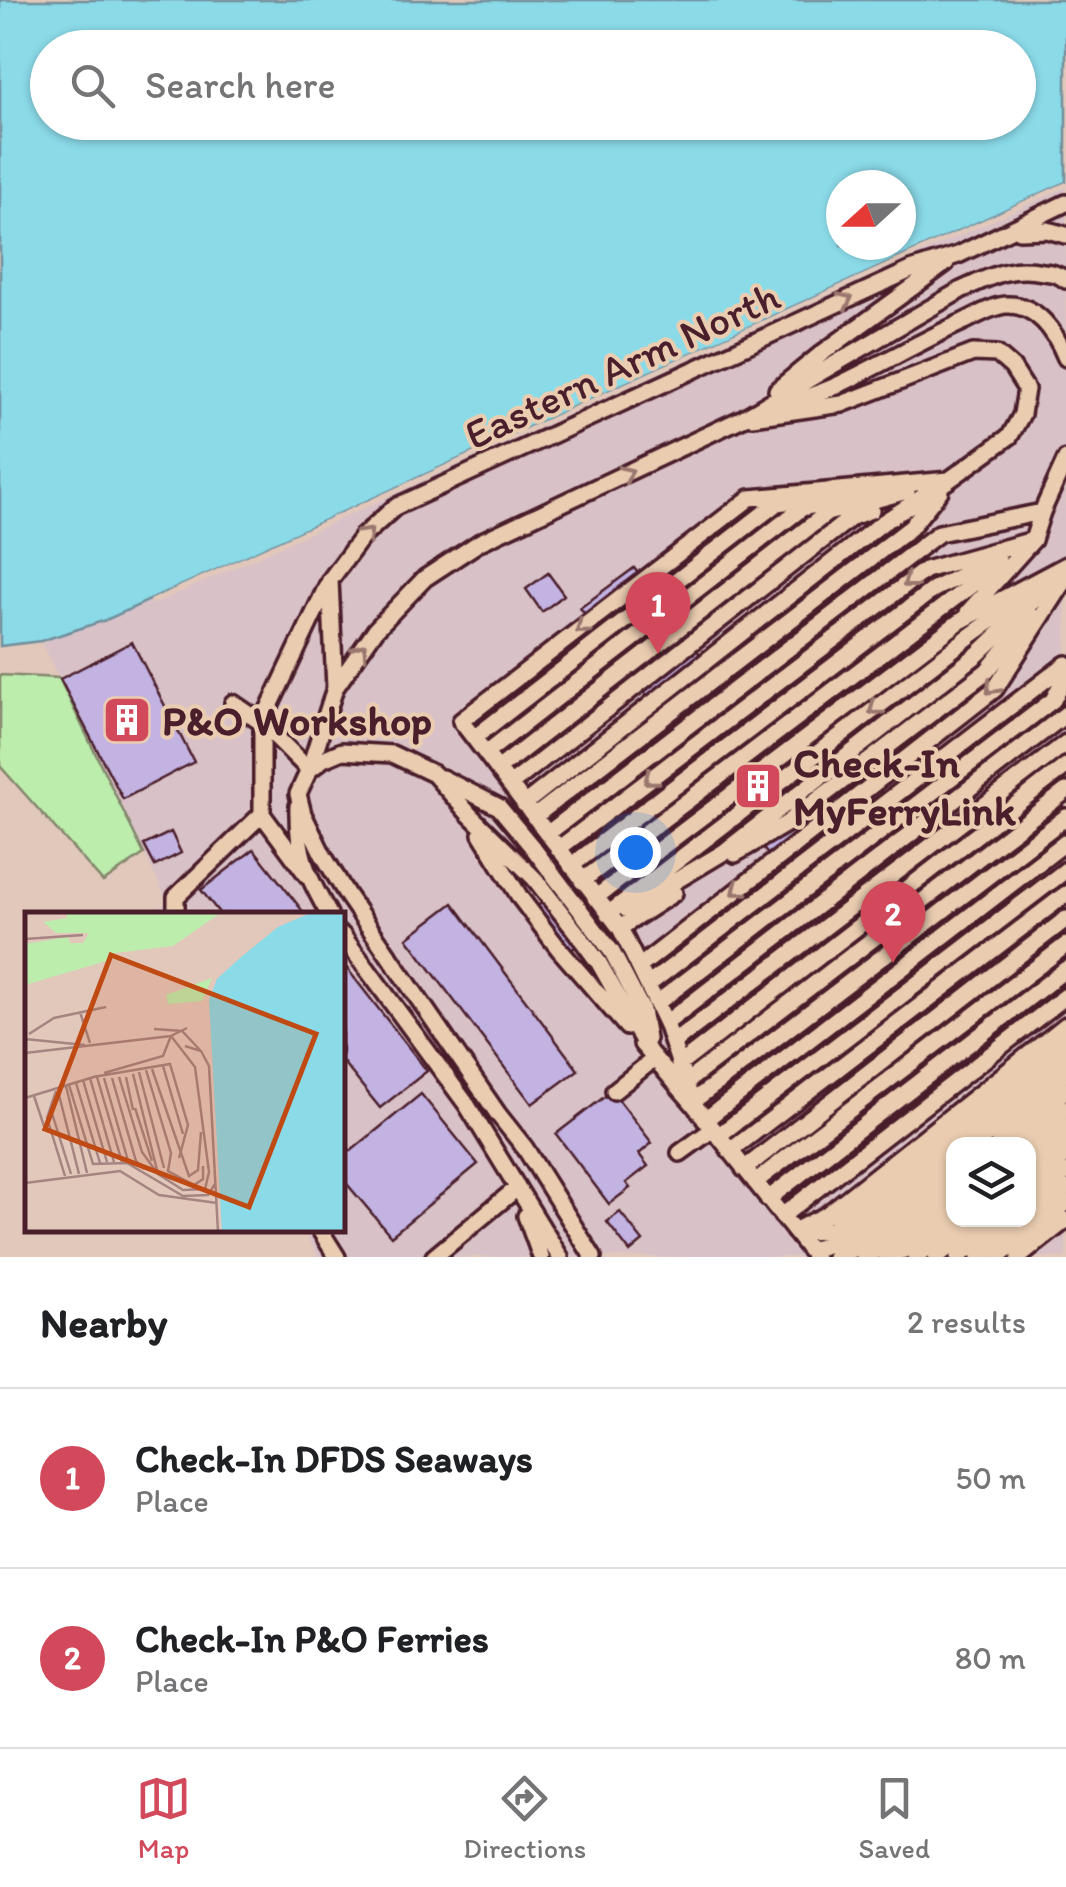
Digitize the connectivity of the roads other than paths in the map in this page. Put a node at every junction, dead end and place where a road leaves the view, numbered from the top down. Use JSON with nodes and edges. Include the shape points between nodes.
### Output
{"nodes":[{"id":1,"x":1066,"y":203,"type":"edge"},
{"id":2,"x":1010,"y":232,"type":"junction"},
{"id":3,"x":1066,"y":235,"type":"edge"},
{"id":4,"x":958,"y":255,"type":"junction"},
{"id":5,"x":1066,"y":280,"type":"edge"},
{"id":6,"x":1066,"y":358,"type":"edge"},
{"id":7,"x":743,"y":418,"type":"junction"},
{"id":8,"x":1066,"y":459,"type":"edge"},
{"id":9,"x":949,"y":480,"type":"junction"},
{"id":10,"x":1042,"y":512,"type":"junction"},
{"id":11,"x":1033,"y":540,"type":"junction"},
{"id":12,"x":1066,"y":571,"type":"edge"},
{"id":13,"x":330,"y":580,"type":"junction"},
{"id":14,"x":958,"y":622,"type":"junction"},
{"id":15,"x":1066,"y":664,"type":"edge"},
{"id":16,"x":1066,"y":675,"type":"edge"},
{"id":17,"x":335,"y":688,"type":"junction"},
{"id":18,"x":233,"y":703,"type":"dead end"},
{"id":19,"x":1066,"y":714,"type":"edge"},
{"id":20,"x":262,"y":723,"type":"junction"},
{"id":21,"x":1066,"y":744,"type":"edge"},
{"id":22,"x":486,"y":753,"type":"junction"},
{"id":23,"x":1066,"y":766,"type":"edge"},
{"id":24,"x":498,"y":769,"type":"junction"},
{"id":25,"x":309,"y":770,"type":"junction"},
{"id":26,"x":434,"y":774,"type":"junction"},
{"id":27,"x":510,"y":785,"type":"junction"},
{"id":28,"x":1066,"y":792,"type":"edge"},
{"id":29,"x":298,"y":794,"type":"junction"},
{"id":30,"x":524,"y":804,"type":"junction"},
{"id":31,"x":262,"y":814,"type":"junction"},
{"id":32,"x":468,"y":814,"type":"junction"},
{"id":33,"x":1066,"y":817,"type":"edge"},
{"id":34,"x":534,"y":818,"type":"junction"},
{"id":35,"x":547,"y":834,"type":"junction"},
{"id":36,"x":1066,"y":842,"type":"edge"},
{"id":37,"x":558,"y":850,"type":"junction"},
{"id":38,"x":571,"y":866,"type":"junction"},
{"id":39,"x":1066,"y":870,"type":"edge"},
{"id":40,"x":307,"y":875,"type":"junction"},
{"id":41,"x":582,"y":881,"type":"junction"},
{"id":42,"x":1066,"y":894,"type":"edge"},
{"id":43,"x":595,"y":898,"type":"junction"},
{"id":44,"x":176,"y":912,"type":"edge"},
{"id":45,"x":328,"y":912,"type":"edge"},
{"id":46,"x":1066,"y":919,"type":"edge"},
{"id":47,"x":613,"y":920,"type":"junction"},
{"id":48,"x":345,"y":939,"type":"edge"},
{"id":49,"x":1066,"y":945,"type":"edge"},
{"id":50,"x":639,"y":967,"type":"junction"},
{"id":51,"x":1066,"y":969,"type":"edge"},
{"id":52,"x":648,"y":985,"type":"junction"},
{"id":53,"x":1066,"y":996,"type":"edge"},
{"id":54,"x":657,"y":1003,"type":"junction"},
{"id":55,"x":666,"y":1023,"type":"junction"},
{"id":56,"x":1066,"y":1025,"type":"edge"},
{"id":57,"x":672,"y":1043,"type":"junction"},
{"id":58,"x":1066,"y":1043,"type":"edge"},
{"id":59,"x":652,"y":1055,"type":"junction"},
{"id":60,"x":1066,"y":1058,"type":"edge"},
{"id":61,"x":680,"y":1065,"type":"junction"},
{"id":62,"x":1066,"y":1073,"type":"edge"},
{"id":63,"x":685,"y":1082,"type":"junction"},
{"id":64,"x":1066,"y":1090,"type":"edge"},
{"id":65,"x":614,"y":1091,"type":"dead end"},
{"id":66,"x":692,"y":1102,"type":"junction"},
{"id":67,"x":1066,"y":1108,"type":"edge"},
{"id":68,"x":1066,"y":1125,"type":"edge"},
{"id":69,"x":712,"y":1128,"type":"junction"},
{"id":70,"x":966,"y":1137,"type":"edge"},
{"id":71,"x":983,"y":1137,"type":"edge"},
{"id":72,"x":1007,"y":1137,"type":"edge"},
{"id":73,"x":1029,"y":1137,"type":"edge"},
{"id":74,"x":1066,"y":1140,"type":"edge"},
{"id":75,"x":1036,"y":1148,"type":"edge"},
{"id":76,"x":730,"y":1150,"type":"junction"},
{"id":77,"x":680,"y":1153,"type":"dead end"},
{"id":78,"x":946,"y":1153,"type":"edge"},
{"id":79,"x":1066,"y":1154,"type":"edge"},
{"id":80,"x":1036,"y":1163,"type":"edge"},
{"id":81,"x":946,"y":1167,"type":"edge"},
{"id":82,"x":744,"y":1169,"type":"junction"},
{"id":83,"x":1066,"y":1172,"type":"edge"},
{"id":84,"x":1036,"y":1178,"type":"edge"},
{"id":85,"x":755,"y":1182,"type":"junction"},
{"id":86,"x":946,"y":1186,"type":"edge"},
{"id":87,"x":517,"y":1188,"type":"junction"},
{"id":88,"x":1066,"y":1188,"type":"edge"},
{"id":89,"x":1036,"y":1195,"type":"edge"},
{"id":90,"x":768,"y":1198,"type":"junction"},
{"id":91,"x":946,"y":1203,"type":"edge"},
{"id":92,"x":1066,"y":1204,"type":"edge"},
{"id":93,"x":1036,"y":1212,"type":"edge"},
{"id":94,"x":782,"y":1216,"type":"junction"},
{"id":95,"x":946,"y":1220,"type":"edge"},
{"id":96,"x":1066,"y":1220,"type":"edge"},
{"id":97,"x":956,"y":1227,"type":"edge"},
{"id":98,"x":975,"y":1227,"type":"edge"},
{"id":99,"x":997,"y":1227,"type":"edge"},
{"id":100,"x":1017,"y":1227,"type":"edge"},
{"id":101,"x":794,"y":1231,"type":"junction"},
{"id":102,"x":321,"y":1232,"type":"edge"},
{"id":103,"x":812,"y":1254,"type":"edge"},
{"id":104,"x":337,"y":1257,"type":"edge"},
{"id":105,"x":434,"y":1257,"type":"edge"},
{"id":106,"x":541,"y":1257,"type":"edge"},
{"id":107,"x":560,"y":1257,"type":"edge"},
{"id":108,"x":593,"y":1257,"type":"edge"},
{"id":109,"x":835,"y":1257,"type":"edge"},
{"id":110,"x":864,"y":1257,"type":"edge"},
{"id":111,"x":887,"y":1257,"type":"edge"},
{"id":112,"x":916,"y":1257,"type":"edge"},
{"id":113,"x":936,"y":1257,"type":"edge"},
{"id":114,"x":958,"y":1257,"type":"edge"},
{"id":115,"x":979,"y":1257,"type":"edge"},
{"id":116,"x":998,"y":1257,"type":"edge"},
{"id":117,"x":1019,"y":1257,"type":"edge"}],
"edges":[{"from":1,"to":2,"type":"lane","name":"Eastern Arm North"},
{"from":2,"to":3,"type":"lane"},
{"from":2,"to":4,"type":"lane","name":"Eastern Arm North"},
{"from":4,"to":7,"type":"lane"},
{"from":13,"to":4,"type":"lane","name":"Eastern Arm North","one_way":true,"via":[[362,537],[395,508],[912,270]]},
{"from":5,"to":7,"type":"lane","via":[[1022,268],[986,279]]},
{"from":6,"to":7,"type":"lane","via":[[1043,320],[1008,305],[834,387]]},
{"from":7,"to":9,"type":"lane","via":[[842,404],[973,353],[996,354],[1026,389],[1022,414],[1010,436]]},
{"from":17,"to":7,"type":"lane","one_way":true,"via":[[425,578],[480,542]]},
{"from":8,"to":10,"type":"lane"},
{"from":9,"to":22,"type":"lane","via":[[802,508]]},
{"from":9,"to":22,"type":"lane","one_way":true,"via":[[777,503],[474,738]]},
{"from":9,"to":24,"type":"lane","via":[[827,512]]},
{"from":9,"to":27,"type":"lane","via":[[852,517]]},
{"from":9,"to":30,"type":"lane","via":[[882,523]]},
{"from":9,"to":34,"type":"lane","via":[[910,528]]},
{"from":10,"to":11,"type":"lane"},
{"from":10,"to":35,"type":"lane","via":[[939,533]]},
{"from":11,"to":14,"type":"lane"},
{"from":11,"to":37,"type":"lane","one_way":true,"via":[[926,570]]},
{"from":11,"to":38,"type":"lane","via":[[934,589]]},
{"from":11,"to":41,"type":"lane"},
{"from":12,"to":14,"type":"lane"},
{"from":12,"to":47,"type":"lane","one_way":true,"via":[[970,636]]},
{"from":12,"to":47,"type":"lane","via":[[987,672],[786,824]]},
{"from":12,"to":50,"type":"lane","one_way":true,"via":[[994,690]]},
{"from":13,"to":17,"type":"lane"},
{"from":13,"to":20,"type":"lane","name":"Eastern Arm North"},
{"from":14,"to":43,"type":"lane"},
{"from":15,"to":52,"type":"lane"},
{"from":16,"to":54,"type":"lane","via":[[1053,700]]},
{"from":17,"to":25,"type":"lane"},
{"from":18,"to":20,"type":"lane"},
{"from":19,"to":55,"type":"lane"},
{"from":20,"to":25,"type":"lane"},
{"from":20,"to":31,"type":"lane"},
{"from":21,"to":57,"type":"lane"},
{"from":22,"to":24,"type":"lane"},
{"from":23,"to":61,"type":"lane"},
{"from":24,"to":27,"type":"lane"},
{"from":25,"to":26,"type":"lane","via":[[342,751],[368,751],[392,754]]},
{"from":25,"to":29,"type":"lane"},
{"from":26,"to":32,"type":"lane"},
{"from":26,"to":59,"type":"lane","via":[[499,807],[556,878],[612,952],[642,1010]]},
{"from":27,"to":30,"type":"lane"},
{"from":28,"to":63,"type":"lane"},
{"from":29,"to":40,"type":"lane","via":[[297,836]]},
{"from":29,"to":108,"type":"lane","via":[[324,855],[366,922]]},
{"from":30,"to":34,"type":"lane"},
{"from":31,"to":40,"type":"lane"},
{"from":31,"to":44,"type":"lane","via":[[176,898]]},
{"from":32,"to":59,"type":"lane","via":[[559,949]]},
{"from":32,"to":59,"type":"lane","via":[[534,878],[577,932]]},
{"from":33,"to":66,"type":"lane"},
{"from":34,"to":35,"type":"lane"},
{"from":35,"to":37,"type":"lane"},
{"from":36,"to":69,"type":"lane"},
{"from":37,"to":38,"type":"lane"},
{"from":38,"to":41,"type":"lane"},
{"from":39,"to":69,"type":"lane"},
{"from":40,"to":45,"type":"lane"},
{"from":41,"to":43,"type":"lane"},
{"from":42,"to":76,"type":"lane"},
{"from":43,"to":47,"type":"lane"},
{"from":46,"to":82,"type":"lane"},
{"from":47,"to":50,"type":"lane"},
{"from":48,"to":87,"type":"lane","via":[[467,1106]]},
{"from":49,"to":85,"type":"lane"},
{"from":50,"to":52,"type":"lane"},
{"from":51,"to":90,"type":"lane"},
{"from":52,"to":54,"type":"lane"},
{"from":53,"to":94,"type":"lane"},
{"from":54,"to":55,"type":"lane"},
{"from":55,"to":57,"type":"lane"},
{"from":56,"to":101,"type":"lane","via":[[826,1214]]},
{"from":57,"to":61,"type":"lane"},
{"from":58,"to":101,"type":"lane","via":[[872,1196],[826,1223]]},
{"from":59,"to":65,"type":"lane"},
{"from":59,"to":66,"type":"lane"},
{"from":60,"to":70,"type":"lane"},
{"from":61,"to":63,"type":"lane"},
{"from":62,"to":71,"type":"lane"},
{"from":63,"to":66,"type":"lane"},
{"from":64,"to":72,"type":"lane"},
{"from":66,"to":69,"type":"lane"},
{"from":67,"to":73,"type":"lane"},
{"from":68,"to":75,"type":"lane"},
{"from":69,"to":76,"type":"lane"},
{"from":69,"to":77,"type":"lane"},
{"from":74,"to":80,"type":"lane"},
{"from":76,"to":82,"type":"lane"},
{"from":78,"to":101,"type":"lane","via":[[842,1226]]},
{"from":79,"to":84,"type":"lane"},
{"from":81,"to":103,"type":"lane","via":[[848,1239]]},
{"from":82,"to":85,"type":"lane"},
{"from":83,"to":89,"type":"lane"},
{"from":85,"to":90,"type":"lane"},
{"from":86,"to":109,"type":"lane","via":[[894,1227]]},
{"from":87,"to":105,"type":"lane"},
{"from":87,"to":106,"type":"lane"},
{"from":87,"to":107,"type":"lane"},
{"from":88,"to":93,"type":"lane"},
{"from":90,"to":94,"type":"lane"},
{"from":91,"to":110,"type":"lane"},
{"from":92,"to":116,"type":"lane"},
{"from":94,"to":101,"type":"lane"},
{"from":95,"to":111,"type":"lane"},
{"from":96,"to":117,"type":"lane"},
{"from":97,"to":112,"type":"lane"},
{"from":98,"to":113,"type":"lane"},
{"from":99,"to":114,"type":"lane"},
{"from":100,"to":115,"type":"lane"},
{"from":101,"to":103,"type":"lane"},
{"from":102,"to":104,"type":"lane"}]}
